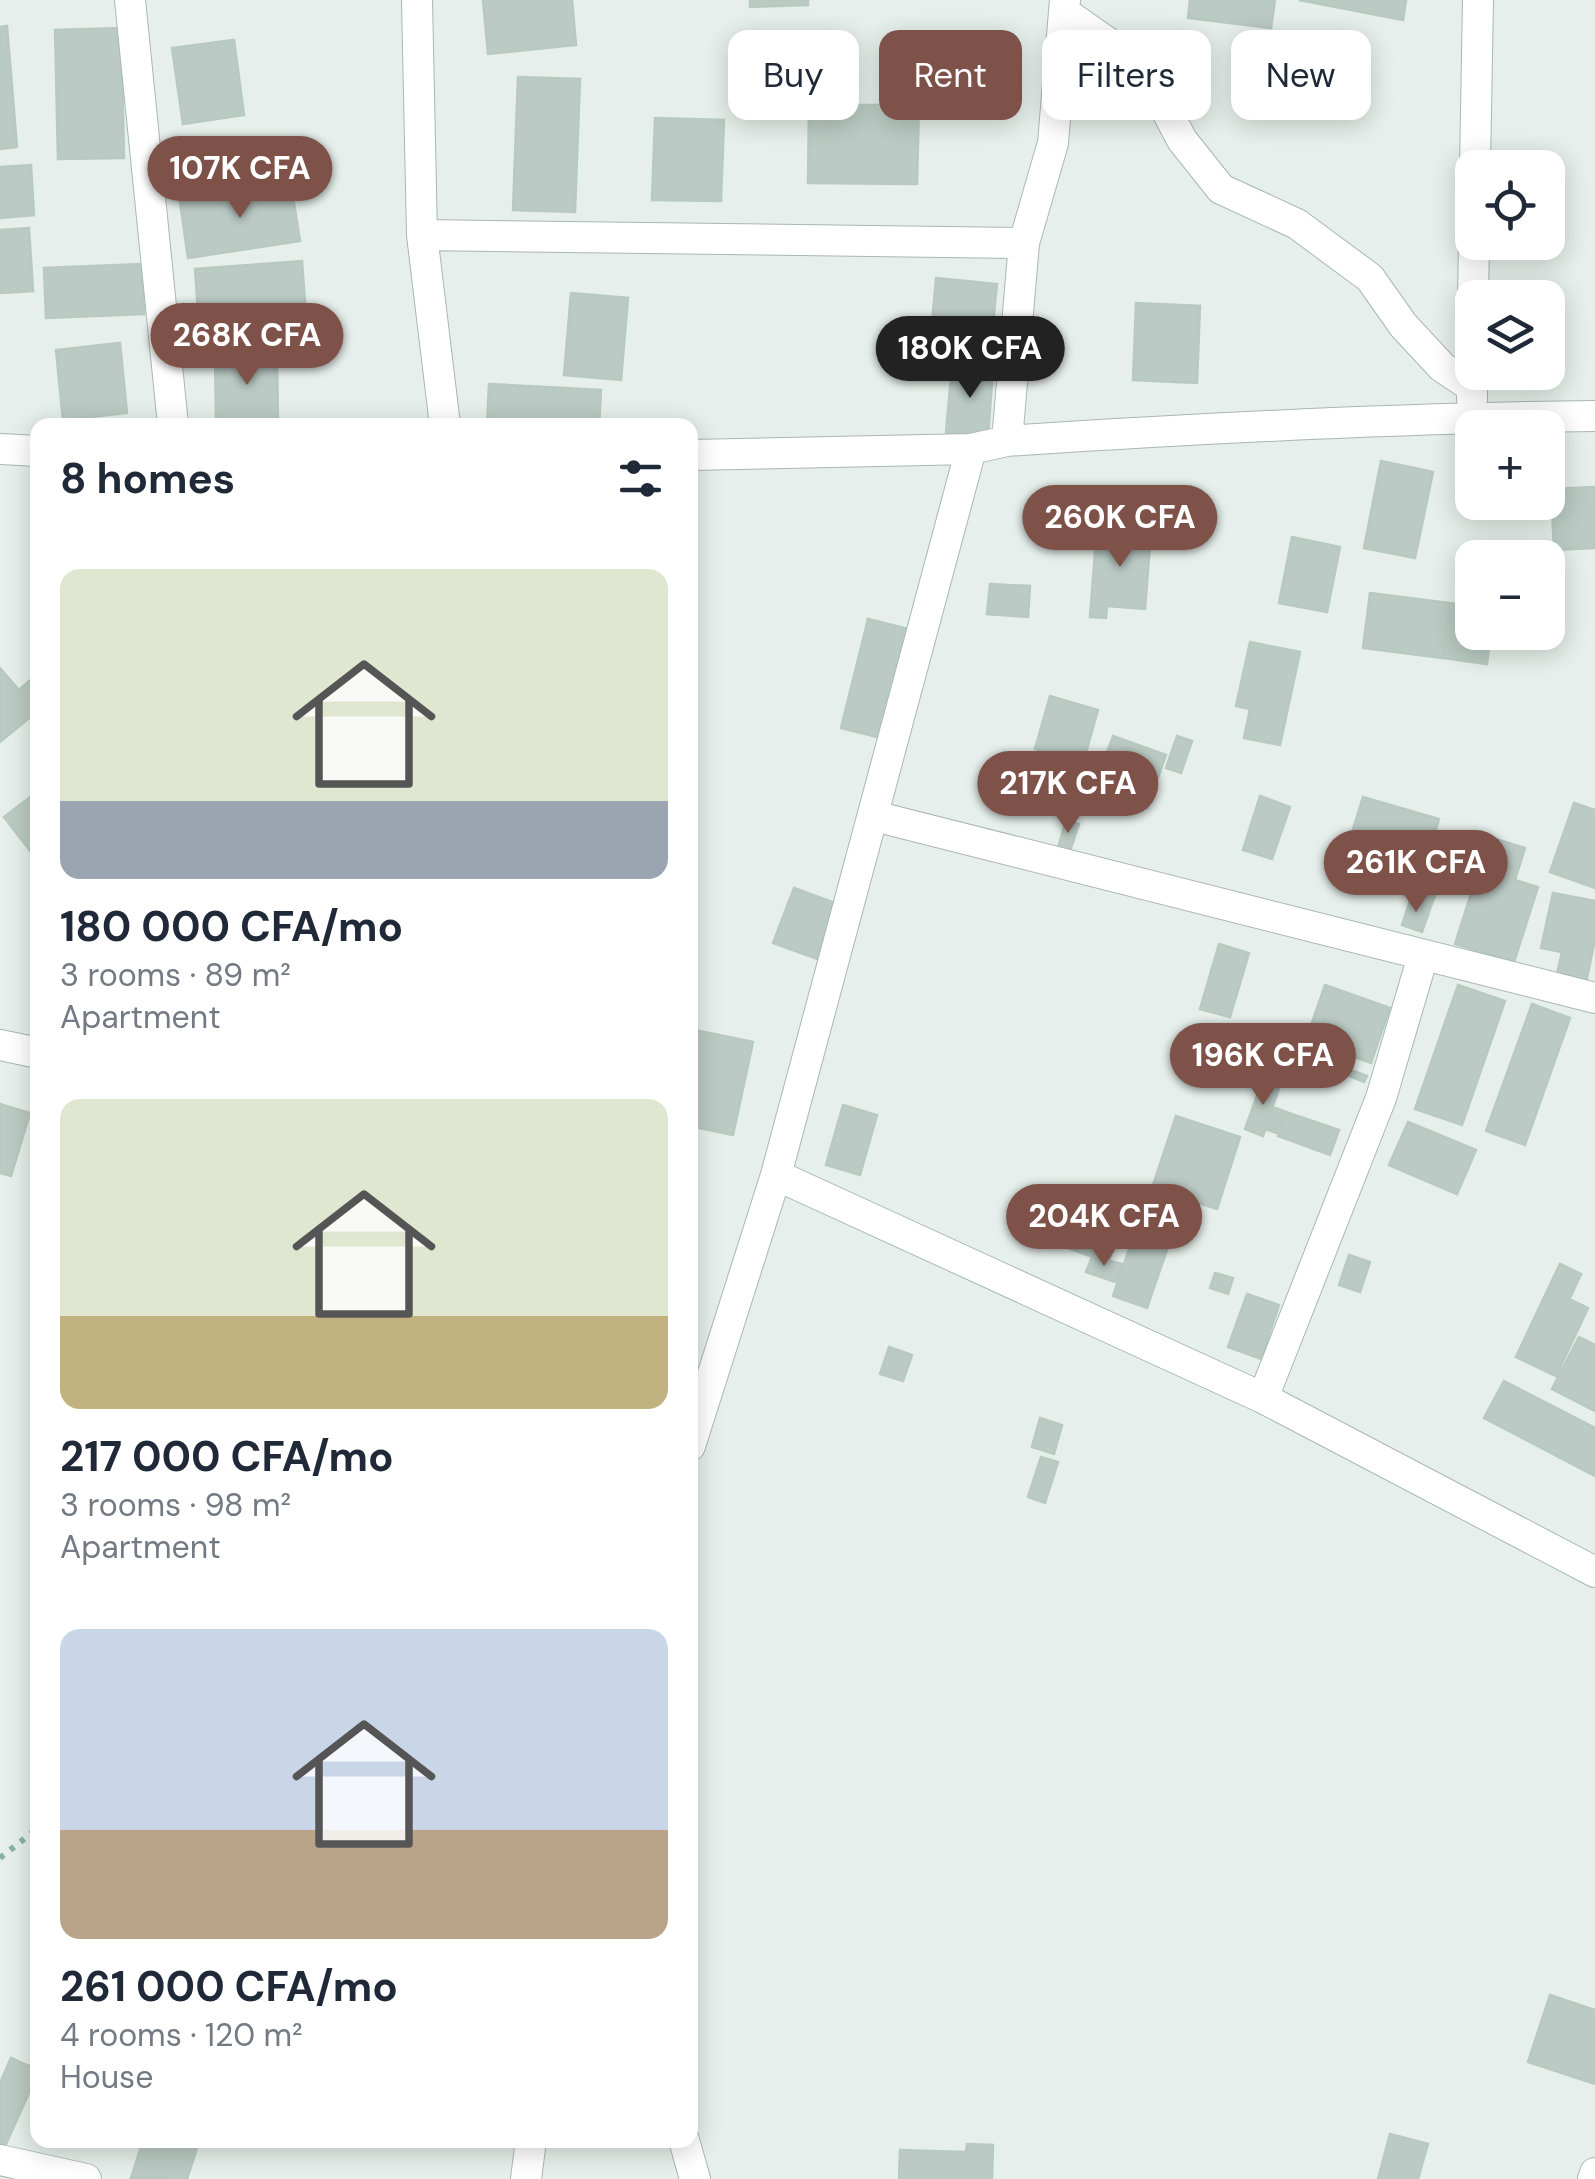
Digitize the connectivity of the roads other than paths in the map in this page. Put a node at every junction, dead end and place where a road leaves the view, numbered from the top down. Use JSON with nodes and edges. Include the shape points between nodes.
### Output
{"nodes":[{"id":1,"x":130,"y":0,"type":"edge"},
{"id":2,"x":417,"y":0,"type":"edge"},
{"id":3,"x":1478,"y":0,"type":"edge"},
{"id":4,"x":1064,"y":6,"type":"edge"},
{"id":5,"x":1475,"y":150,"type":"edge"},
{"id":6,"x":422,"y":235,"type":"junction"},
{"id":7,"x":1024,"y":243,"type":"junction"},
{"id":8,"x":1472,"y":390,"type":"edge"},
{"id":9,"x":1472,"y":402,"type":"junction"},
{"id":10,"x":1595,"y":416,"type":"edge"},
{"id":11,"x":172,"y":418,"type":"edge"},
{"id":12,"x":445,"y":418,"type":"edge"},
{"id":13,"x":1007,"y":441,"type":"junction"},
{"id":14,"x":972,"y":448,"type":"junction"},
{"id":15,"x":0,"y":449,"type":"edge"},
{"id":16,"x":30,"y":451,"type":"edge"},
{"id":17,"x":698,"y":455,"type":"edge"},
{"id":18,"x":874,"y":816,"type":"junction"},
{"id":19,"x":1422,"y":956,"type":"junction"},
{"id":20,"x":1595,"y":998,"type":"edge"},
{"id":21,"x":0,"y":1045,"type":"edge"},
{"id":22,"x":30,"y":1052,"type":"edge"},
{"id":23,"x":776,"y":1175,"type":"junction"},
{"id":24,"x":1263,"y":1398,"type":"junction"},
{"id":25,"x":698,"y":1421,"type":"edge"},
{"id":26,"x":1595,"y":1572,"type":"edge"},
{"id":27,"x":530,"y":2148,"type":"edge"},
{"id":28,"x":686,"y":2148,"type":"edge"},
{"id":29,"x":0,"y":2160,"type":"edge"},
{"id":30,"x":86,"y":2179,"type":"edge"},
{"id":31,"x":526,"y":2179,"type":"edge"},
{"id":32,"x":694,"y":2179,"type":"edge"}],
"edges":[{"from":1,"to":11,"type":"street"},
{"from":2,"to":6,"type":"street"},
{"from":3,"to":5,"type":"street"},
{"from":4,"to":7,"type":"street","via":[[1054,143]]},
{"from":4,"to":9,"type":"street","via":[[1144,68],[1182,140],[1220,188],[1297,224],[1370,278],[1402,325]]},
{"from":6,"to":7,"type":"street"},
{"from":6,"to":12,"type":"street"},
{"from":7,"to":13,"type":"street"},
{"from":8,"to":9,"type":"street"},
{"from":9,"to":10,"type":"street"},
{"from":9,"to":13,"type":"street"},
{"from":13,"to":14,"type":"street"},
{"from":14,"to":17,"type":"street"},
{"from":14,"to":18,"type":"street"},
{"from":15,"to":16,"type":"street"},
{"from":18,"to":19,"type":"street"},
{"from":18,"to":23,"type":"street"},
{"from":19,"to":20,"type":"street"},
{"from":19,"to":24,"type":"street","via":[[1381,1098]]},
{"from":21,"to":22,"type":"street"},
{"from":23,"to":24,"type":"street"},
{"from":23,"to":25,"type":"street"},
{"from":24,"to":26,"type":"street"},
{"from":27,"to":31,"type":"street"},
{"from":28,"to":32,"type":"street"},
{"from":29,"to":30,"type":"street"}]}
